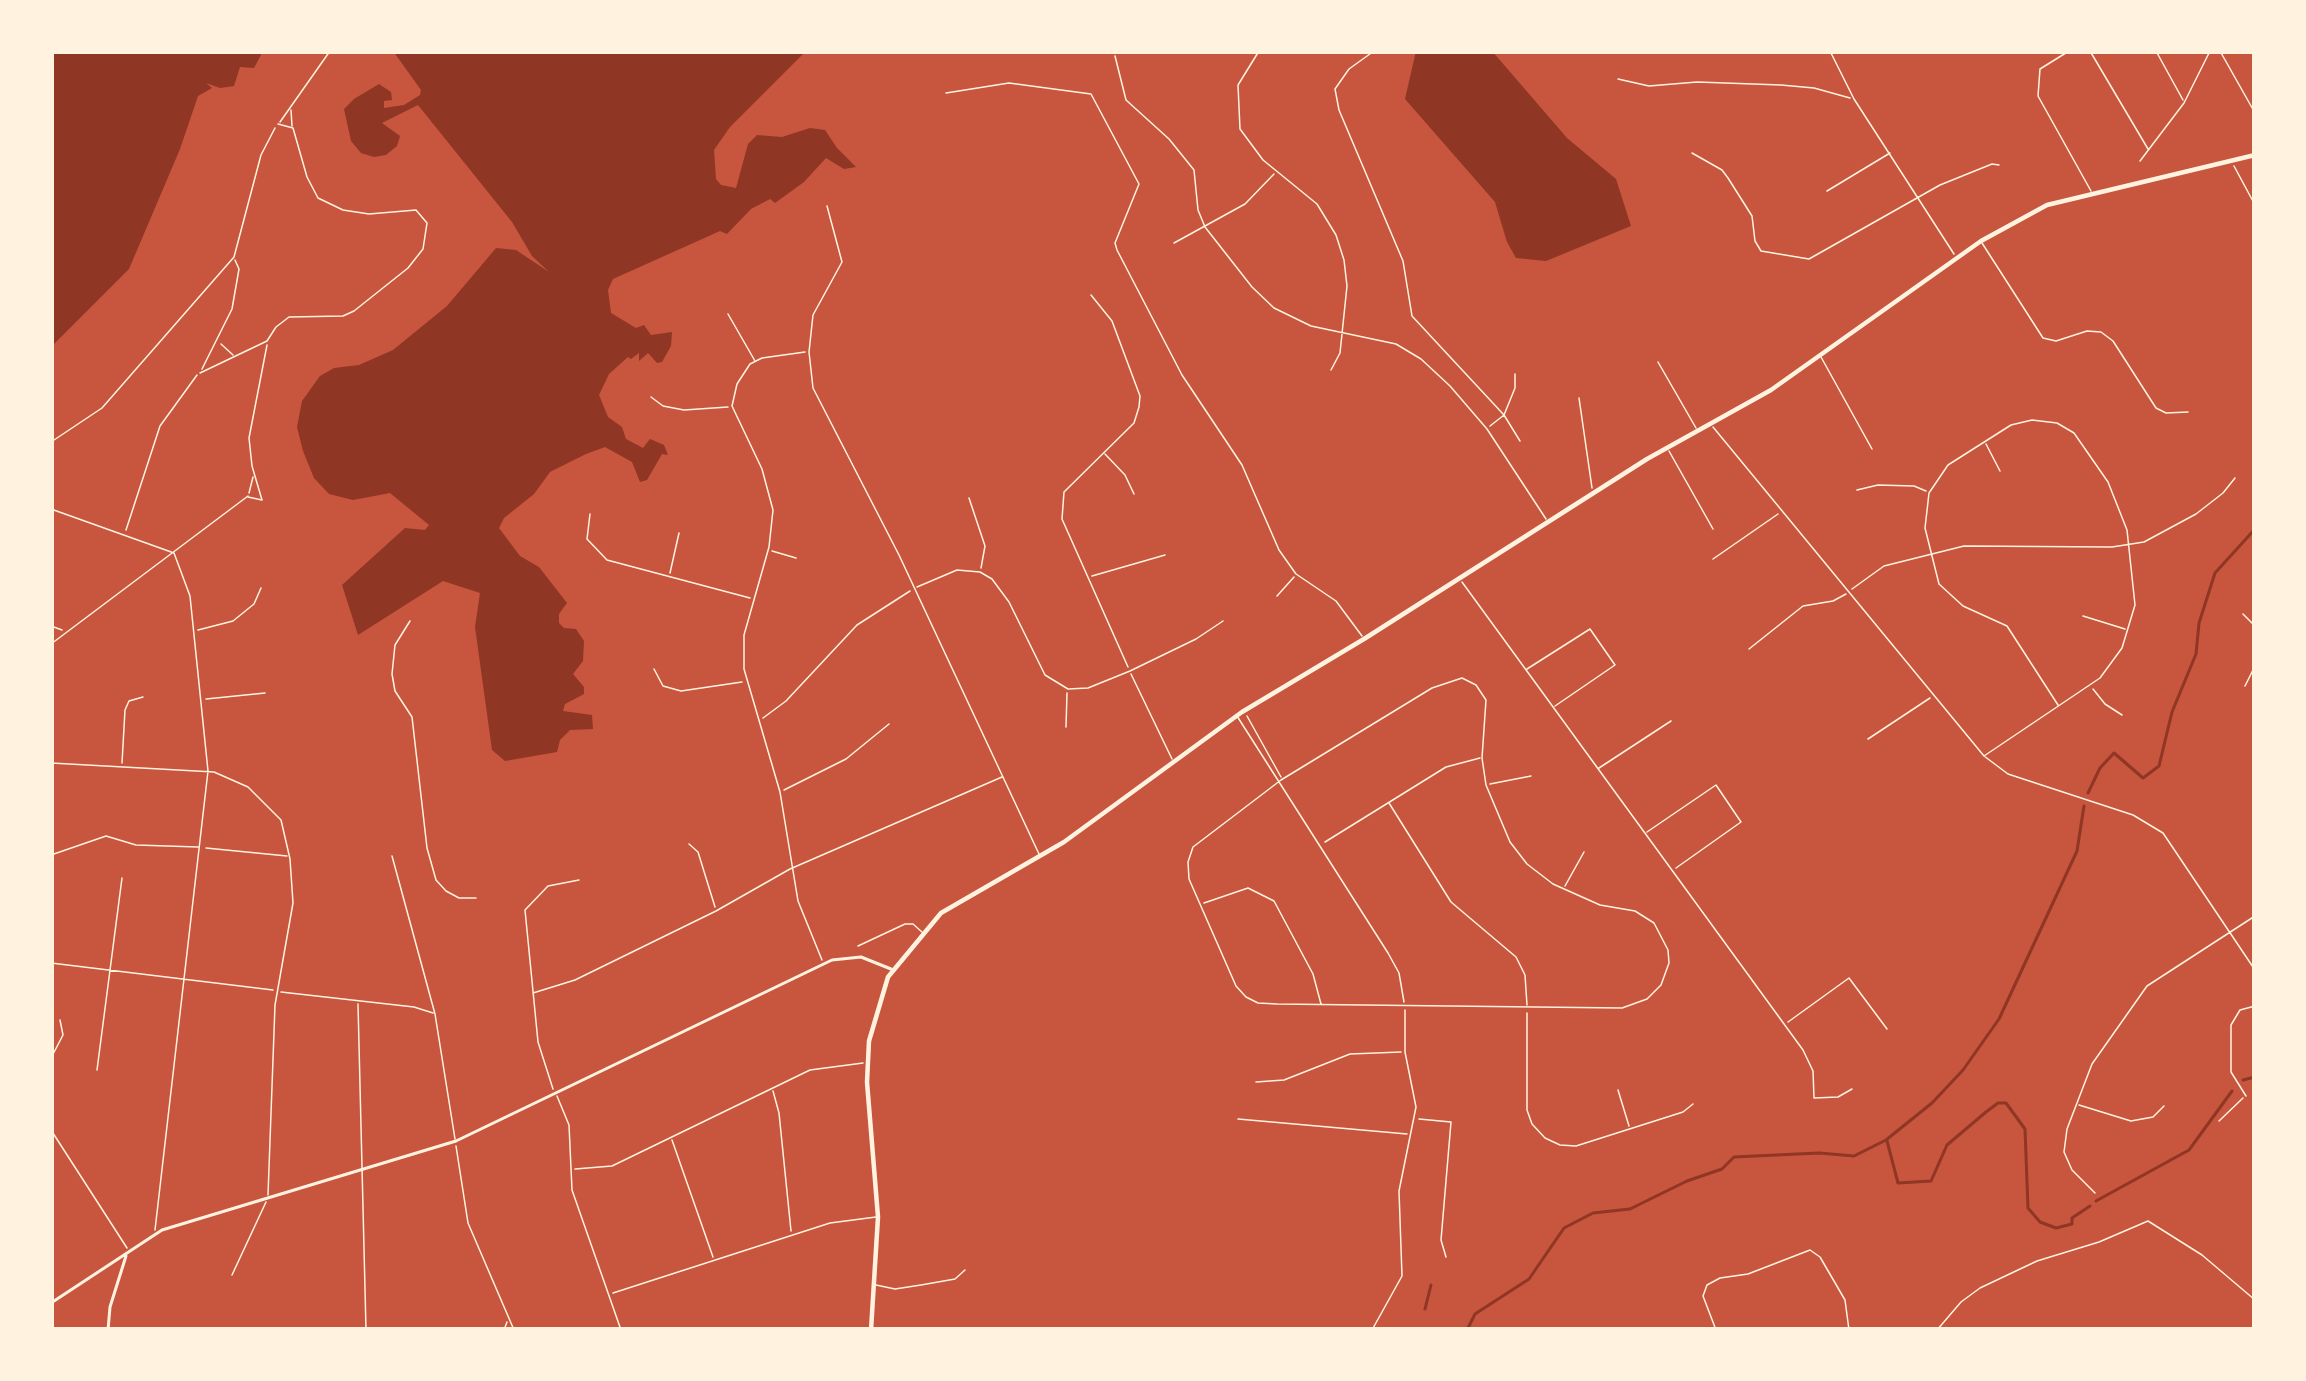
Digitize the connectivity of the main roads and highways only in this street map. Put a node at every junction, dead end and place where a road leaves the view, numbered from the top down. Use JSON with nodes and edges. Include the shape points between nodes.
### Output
{"nodes":[{"id":1,"x":2255,"y":155,"type":"edge"},
{"id":2,"x":871,"y":1330,"type":"edge"}],
"edges":[{"from":1,"to":2,"type":"main road","via":[[2091,191],[1981,241],[1771,390],[1240,713],[922,932],[893,969],[875,1011],[866,1063],[878,1217]]}]}
